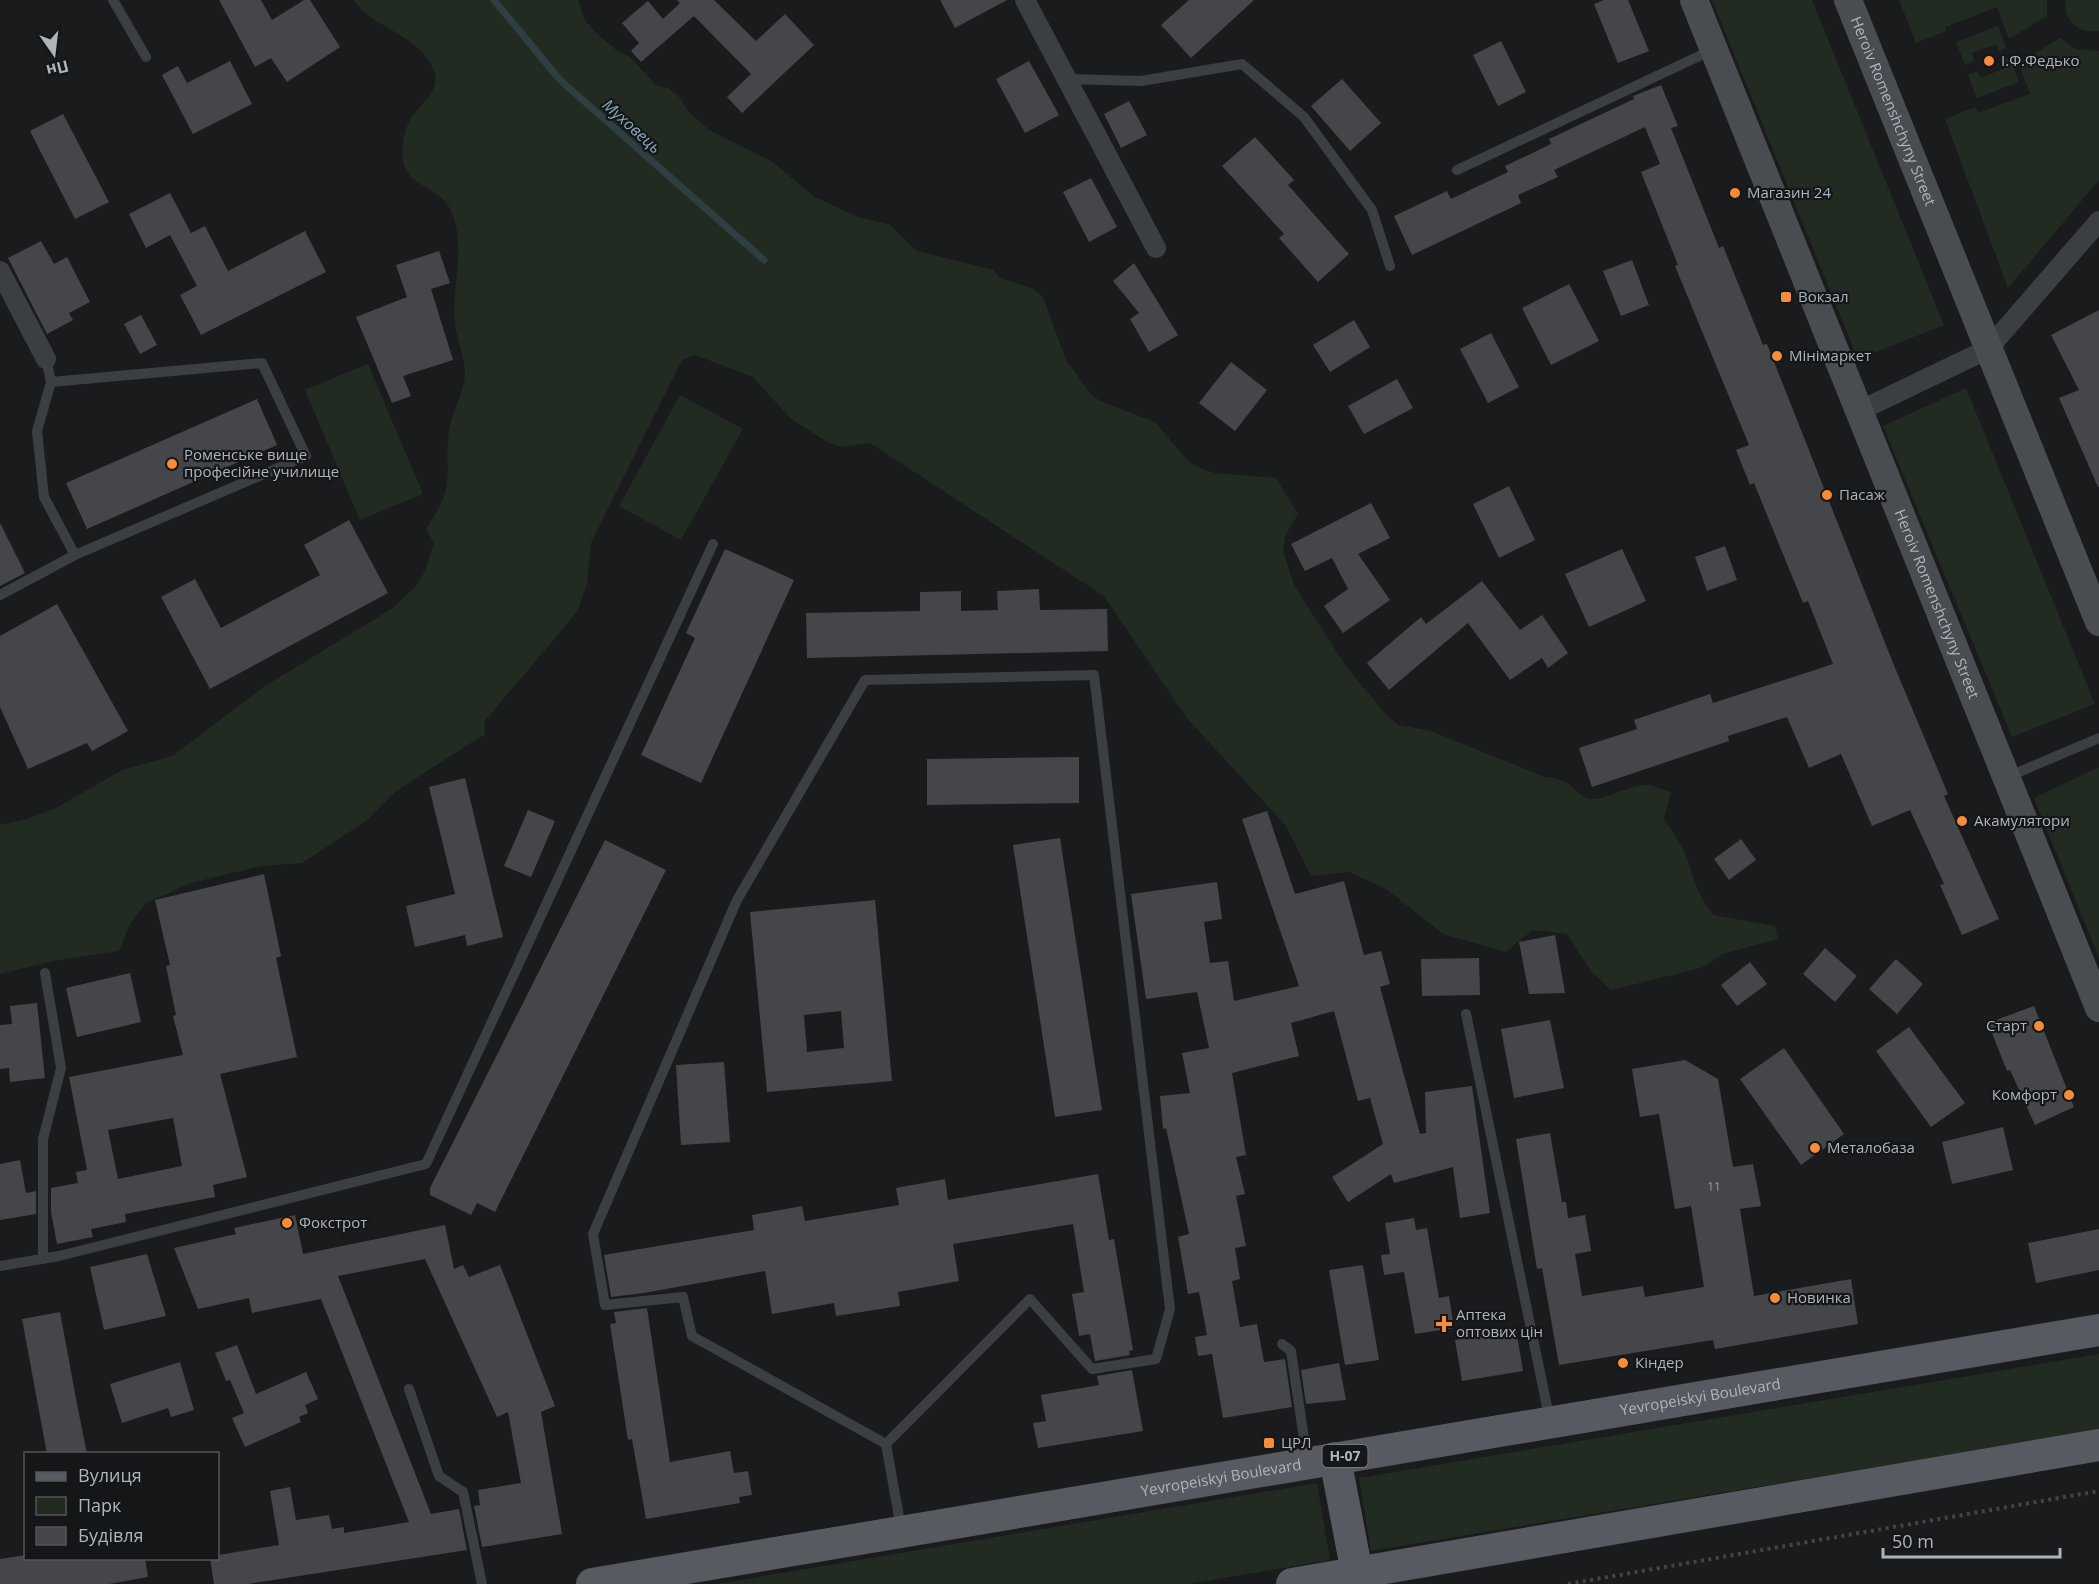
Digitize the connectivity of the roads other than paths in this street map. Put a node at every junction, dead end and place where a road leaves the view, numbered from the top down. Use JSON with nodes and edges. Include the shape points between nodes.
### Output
{"nodes":[{"id":1,"x":113,"y":0,"type":"edge"},
{"id":2,"x":1025,"y":0,"type":"edge"},
{"id":3,"x":1694,"y":0,"type":"edge"},
{"id":4,"x":1848,"y":0,"type":"edge"},
{"id":5,"x":1714,"y":49,"type":"junction"},
{"id":6,"x":146,"y":57,"type":"dead end"},
{"id":7,"x":1067,"y":79,"type":"junction"},
{"id":8,"x":1457,"y":170,"type":"dead end"},
{"id":9,"x":2099,"y":221,"type":"edge"},
{"id":10,"x":1156,"y":248,"type":"dead end"},
{"id":11,"x":1390,"y":266,"type":"dead end"},
{"id":12,"x":0,"y":271,"type":"edge"},
{"id":13,"x":1988,"y":349,"type":"junction"},
{"id":14,"x":46,"y":358,"type":"joint"},
{"id":15,"x":51,"y":382,"type":"junction"},
{"id":16,"x":1859,"y":411,"type":"junction"},
{"id":17,"x":713,"y":544,"type":"dead end"},
{"id":18,"x":75,"y":555,"type":"junction"},
{"id":19,"x":0,"y":595,"type":"edge"},
{"id":20,"x":2099,"y":622,"type":"edge"},
{"id":21,"x":2099,"y":738,"type":"edge"},
{"id":22,"x":2006,"y":777,"type":"junction"},
{"id":23,"x":45,"y":973,"type":"dead end"},
{"id":24,"x":2099,"y":1008,"type":"edge"},
{"id":25,"x":1466,"y":1014,"type":"dead end"},
{"id":26,"x":43,"y":1259,"type":"junction"},
{"id":27,"x":0,"y":1266,"type":"edge"},
{"id":28,"x":2099,"y":1330,"type":"edge"},
{"id":29,"x":1282,"y":1344,"type":"dead end"},
{"id":30,"x":409,"y":1389,"type":"dead end"},
{"id":31,"x":1550,"y":1422,"type":"junction"},
{"id":32,"x":886,"y":1444,"type":"junction"},
{"id":33,"x":2099,"y":1445,"type":"edge"},
{"id":34,"x":1321,"y":1460,"type":"junction"},
{"id":35,"x":901,"y":1532,"type":"junction"},
{"id":36,"x":1359,"y":1579,"type":"edge"},
{"id":37,"x":482,"y":1584,"type":"edge"},
{"id":38,"x":592,"y":1584,"type":"edge"},
{"id":39,"x":1292,"y":1584,"type":"edge"}],
"edges":[{"from":1,"to":6,"type":"lane"},
{"from":2,"to":7,"type":"street"},
{"from":3,"to":5,"type":"street","name":"Heroiv Romenshchyny Street"},
{"from":4,"to":13,"type":"street","name":"Heroiv Romenshchyny Street"},
{"from":5,"to":8,"type":"lane"},
{"from":5,"to":16,"type":"street","name":"Heroiv Romenshchyny Street"},
{"from":7,"to":10,"type":"street"},
{"from":7,"to":11,"type":"lane","via":[[1141,81],[1242,64],[1304,117],[1372,210]]},
{"from":9,"to":13,"type":"street"},
{"from":12,"to":14,"type":"street"},
{"from":13,"to":16,"type":"street"},
{"from":13,"to":20,"type":"street","name":"Heroiv Romenshchyny Street"},
{"from":14,"to":15,"type":"lane"},
{"from":15,"to":18,"type":"lane","via":[[37,431],[44,497]]},
{"from":15,"to":18,"type":"lane","via":[[262,363],[306,456]]},
{"from":16,"to":22,"type":"street","name":"Heroiv Romenshchyny Street"},
{"from":17,"to":26,"type":"lane","via":[[426,1164]]},
{"from":18,"to":19,"type":"lane"},
{"from":21,"to":22,"type":"lane"},
{"from":22,"to":24,"type":"street","name":"Heroiv Romenshchyny Street"},
{"from":23,"to":26,"type":"lane","via":[[61,1068],[43,1139]]},
{"from":25,"to":31,"type":"lane"},
{"from":26,"to":27,"type":"lane"},
{"from":28,"to":31,"type":"main road","name":"Yevropeiskyi Boulevard","number":"Н-07"},
{"from":29,"to":34,"type":"lane","via":[[1291,1351]]},
{"from":30,"to":37,"type":"lane","via":[[439,1476],[463,1492]]},
{"from":31,"to":34,"type":"main road","name":"Yevropeiskyi Boulevard","number":"Н-07"},
{"from":32,"to":32,"type":"lane","via":[[1030,1299],[1092,1369],[1156,1359],[1170,1309],[1094,675],[865,680],[737,900],[593,1234],[605,1305],[683,1297],[692,1336]]},
{"from":32,"to":35,"type":"lane"},
{"from":33,"to":36,"type":"main road"},
{"from":34,"to":35,"type":"main road","name":"Yevropeiskyi Boulevard","number":"Н-07"},
{"from":34,"to":36,"type":"main road"},
{"from":35,"to":38,"type":"main road","name":"Yevropeiskyi Boulevard","number":"Н-07"},
{"from":36,"to":39,"type":"main road"}]}
